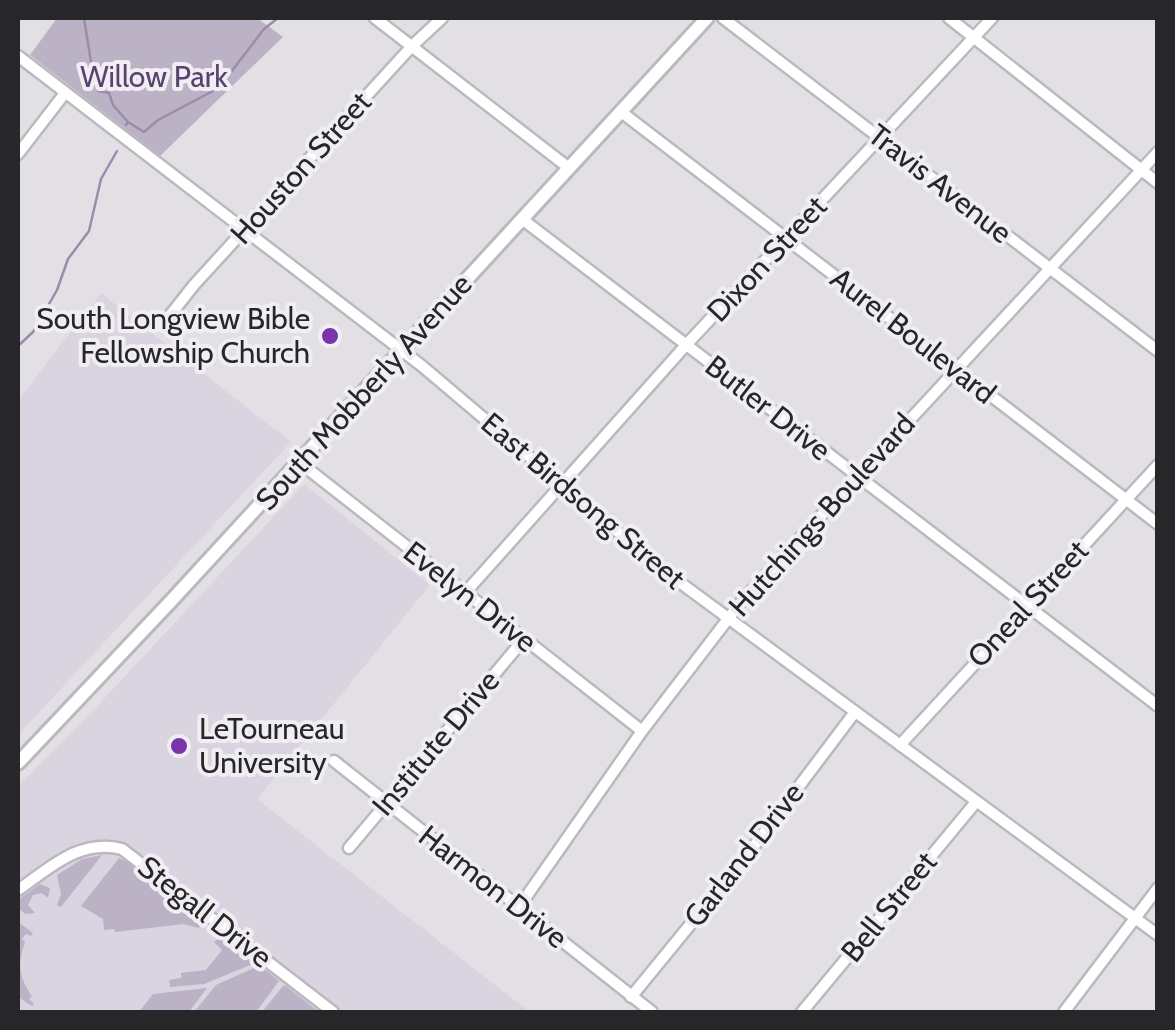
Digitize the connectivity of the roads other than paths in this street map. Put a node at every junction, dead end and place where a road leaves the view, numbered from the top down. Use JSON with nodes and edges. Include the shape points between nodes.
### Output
{"nodes":[{"id":1,"x":375,"y":18,"type":"edge"},
{"id":2,"x":442,"y":18,"type":"edge"},
{"id":3,"x":707,"y":18,"type":"edge"},
{"id":4,"x":723,"y":18,"type":"edge"},
{"id":5,"x":949,"y":18,"type":"edge"},
{"id":6,"x":992,"y":18,"type":"edge"},
{"id":7,"x":974,"y":37,"type":"junction"},
{"id":8,"x":412,"y":46,"type":"junction"},
{"id":9,"x":18,"y":56,"type":"edge"},
{"id":10,"x":65,"y":93,"type":"junction"},
{"id":11,"x":620,"y":112,"type":"junction"},
{"id":12,"x":880,"y":138,"type":"junction"},
{"id":13,"x":1158,"y":152,"type":"edge"},
{"id":14,"x":18,"y":154,"type":"edge"},
{"id":15,"x":570,"y":168,"type":"junction"},
{"id":16,"x":1140,"y":170,"type":"junction"},
{"id":17,"x":1158,"y":183,"type":"edge"},
{"id":18,"x":522,"y":219,"type":"junction"},
{"id":19,"x":244,"y":232,"type":"junction"},
{"id":20,"x":786,"y":239,"type":"junction"},
{"id":21,"x":1049,"y":268,"type":"junction"},
{"id":22,"x":164,"y":323,"type":"dead end"},
{"id":23,"x":686,"y":345,"type":"junction"},
{"id":24,"x":400,"y":351,"type":"junction"},
{"id":25,"x":1158,"y":351,"type":"edge"},
{"id":26,"x":955,"y":369,"type":"junction"},
{"id":27,"x":299,"y":462,"type":"junction"},
{"id":28,"x":1158,"y":465,"type":"edge"},
{"id":29,"x":857,"y":476,"type":"junction"},
{"id":30,"x":561,"y":484,"type":"junction"},
{"id":31,"x":1125,"y":499,"type":"junction"},
{"id":32,"x":1158,"y":524,"type":"edge"},
{"id":33,"x":465,"y":593,"type":"junction"},
{"id":34,"x":1026,"y":605,"type":"junction"},
{"id":35,"x":728,"y":618,"type":"junction"},
{"id":36,"x":524,"y":639,"type":"junction"},
{"id":37,"x":1158,"y":706,"type":"edge"},
{"id":38,"x":855,"y":712,"type":"junction"},
{"id":39,"x":642,"y":731,"type":"junction"},
{"id":40,"x":900,"y":745,"type":"junction"},
{"id":41,"x":334,"y":761,"type":"dead end"},
{"id":42,"x":18,"y":763,"type":"edge"},
{"id":43,"x":976,"y":802,"type":"junction"},
{"id":44,"x":386,"y":803,"type":"junction"},
{"id":45,"x":350,"y":848,"type":"dead end"},
{"id":46,"x":1158,"y":888,"type":"edge"},
{"id":47,"x":18,"y":890,"type":"edge"},
{"id":48,"x":520,"y":906,"type":"junction"},
{"id":49,"x":1136,"y":920,"type":"junction"},
{"id":50,"x":1158,"y":936,"type":"edge"},
{"id":51,"x":632,"y":997,"type":"junction"},
{"id":52,"x":333,"y":1012,"type":"edge"},
{"id":53,"x":652,"y":1012,"type":"edge"},
{"id":54,"x":802,"y":1012,"type":"edge"},
{"id":55,"x":1064,"y":1012,"type":"edge"}],
"edges":[{"from":1,"to":8,"type":"street"},
{"from":2,"to":8,"type":"street","name":"Houston Street"},
{"from":3,"to":11,"type":"main road","name":"South Mobberly Avenue"},
{"from":4,"to":12,"type":"street","name":"Travis Avenue"},
{"from":5,"to":7,"type":"street"},
{"from":6,"to":7,"type":"street","name":"Dixon Street"},
{"from":7,"to":12,"type":"street","name":"Dixon Street"},
{"from":7,"to":16,"type":"street"},
{"from":8,"to":15,"type":"street"},
{"from":8,"to":19,"type":"street","name":"Houston Street"},
{"from":9,"to":10,"type":"street","name":"East Birdsong Street"},
{"from":10,"to":14,"type":"street"},
{"from":10,"to":19,"type":"street","name":"East Birdsong Street"},
{"from":11,"to":15,"type":"main road","name":"South Mobberly Avenue"},
{"from":11,"to":20,"type":"street","name":"Aurel Boulevard"},
{"from":12,"to":20,"type":"street","name":"Dixon Street"},
{"from":12,"to":21,"type":"street","name":"Travis Avenue"},
{"from":13,"to":16,"type":"street","name":"Hutchings Boulevard"},
{"from":15,"to":18,"type":"main road","name":"South Mobberly Avenue"},
{"from":16,"to":17,"type":"street"},
{"from":16,"to":21,"type":"street","name":"Hutchings Boulevard"},
{"from":18,"to":23,"type":"street","name":"Butler Drive"},
{"from":18,"to":24,"type":"main road","name":"South Mobberly Avenue"},
{"from":19,"to":22,"type":"street","name":"Houston Street"},
{"from":19,"to":24,"type":"street","name":"East Birdsong Street"},
{"from":20,"to":23,"type":"street","name":"Dixon Street"},
{"from":20,"to":26,"type":"street","name":"Aurel Boulevard"},
{"from":21,"to":25,"type":"street","name":"Travis Avenue"},
{"from":21,"to":26,"type":"street","name":"Hutchings Boulevard"},
{"from":23,"to":29,"type":"street","name":"Butler Drive"},
{"from":23,"to":30,"type":"street","name":"Dixon Street"},
{"from":24,"to":27,"type":"main road","name":"South Mobberly Avenue"},
{"from":24,"to":30,"type":"street","name":"East Birdsong Street"},
{"from":26,"to":29,"type":"street","name":"Hutchings Boulevard"},
{"from":26,"to":31,"type":"street","name":"Aurel Boulevard"},
{"from":27,"to":33,"type":"street","name":"Evelyn Drive"},
{"from":27,"to":42,"type":"main road","name":"South Mobberly Avenue"},
{"from":28,"to":31,"type":"street","name":"Oneal Street"},
{"from":29,"to":34,"type":"street","name":"Butler Drive"},
{"from":29,"to":35,"type":"street","name":"Hutchings Boulevard"},
{"from":30,"to":33,"type":"street","name":"Dixon Street"},
{"from":30,"to":35,"type":"street","name":"East Birdsong Street"},
{"from":31,"to":32,"type":"street","name":"Aurel Boulevard"},
{"from":31,"to":34,"type":"street","name":"Oneal Street"},
{"from":33,"to":36,"type":"street","name":"Evelyn Drive"},
{"from":34,"to":37,"type":"street","name":"Butler Drive"},
{"from":34,"to":40,"type":"street","name":"Oneal Street"},
{"from":35,"to":38,"type":"street","name":"East Birdsong Street"},
{"from":35,"to":39,"type":"street","name":"Hutchings Boulevard"},
{"from":36,"to":39,"type":"street","name":"Evelyn Drive"},
{"from":36,"to":44,"type":"street","name":"Institute Drive"},
{"from":38,"to":40,"type":"street","name":"East Birdsong Street"},
{"from":38,"to":51,"type":"street","name":"Garland Drive"},
{"from":39,"to":48,"type":"street","name":"Hutchings Boulevard"},
{"from":40,"to":43,"type":"street","name":"East Birdsong Street"},
{"from":41,"to":44,"type":"street","name":"Harmon Drive"},
{"from":43,"to":49,"type":"street","name":"East Birdsong Street"},
{"from":43,"to":54,"type":"street","name":"Bell Street"},
{"from":44,"to":45,"type":"street","name":"Institute Drive"},
{"from":44,"to":48,"type":"street","name":"Harmon Drive"},
{"from":46,"to":49,"type":"street"},
{"from":47,"to":52,"type":"street","name":"Stegall Drive","via":[[78,850],[122,849]]},
{"from":48,"to":51,"type":"street","name":"Harmon Drive"},
{"from":49,"to":50,"type":"street","name":"East Birdsong Street"},
{"from":49,"to":55,"type":"street"},
{"from":51,"to":53,"type":"street","name":"Harmon Drive"}]}
